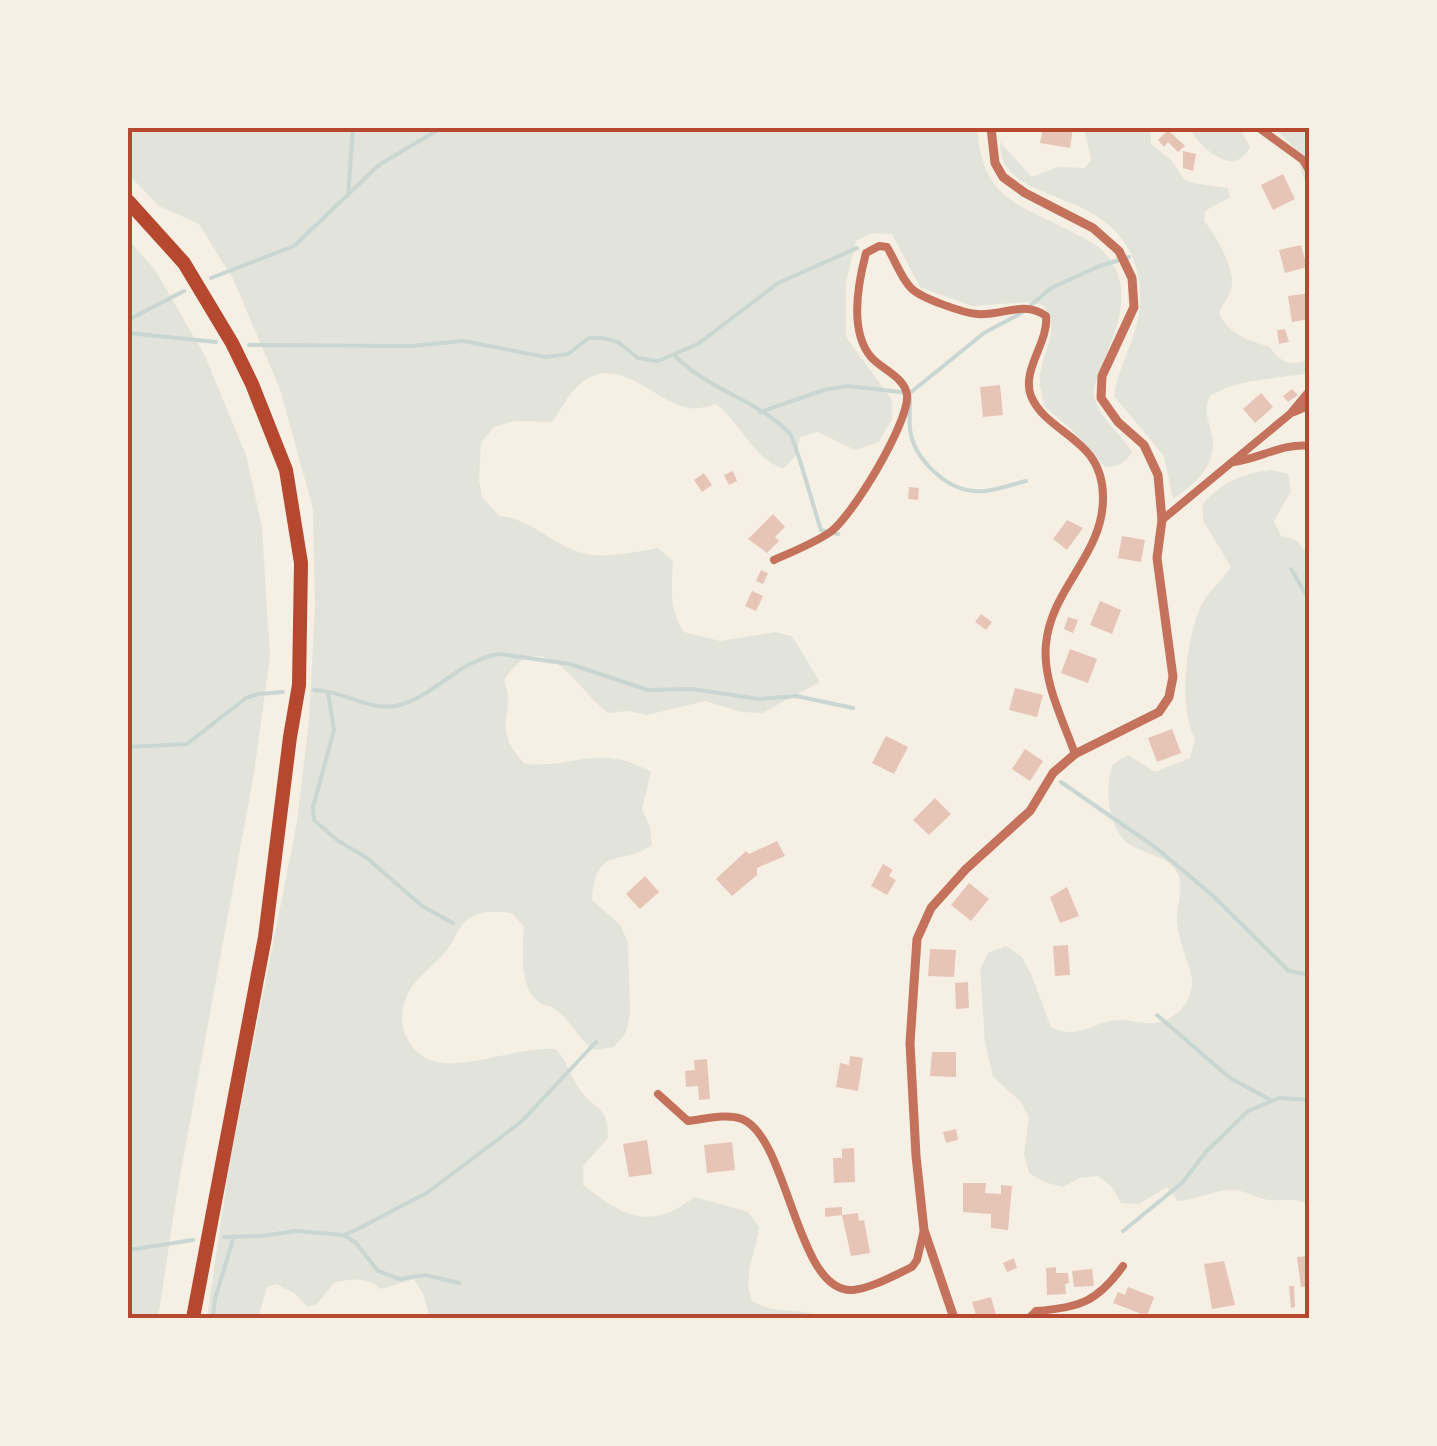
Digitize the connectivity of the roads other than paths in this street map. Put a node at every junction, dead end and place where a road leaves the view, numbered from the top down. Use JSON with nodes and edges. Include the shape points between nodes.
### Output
{"nodes":[{"id":1,"x":990,"y":128,"type":"edge"},
{"id":2,"x":1260,"y":128,"type":"edge"},
{"id":3,"x":1310,"y":172,"type":"edge"},
{"id":4,"x":128,"y":201,"type":"edge"},
{"id":5,"x":1310,"y":390,"type":"edge"},
{"id":6,"x":1310,"y":405,"type":"edge"},
{"id":7,"x":1290,"y":414,"type":"junction"},
{"id":8,"x":1310,"y":446,"type":"edge"},
{"id":9,"x":1234,"y":462,"type":"junction"},
{"id":10,"x":1162,"y":520,"type":"junction"},
{"id":11,"x":774,"y":560,"type":"dead end"},
{"id":12,"x":1075,"y":754,"type":"junction"},
{"id":13,"x":658,"y":1094,"type":"dead end"},
{"id":14,"x":924,"y":1230,"type":"junction"},
{"id":15,"x":1123,"y":1266,"type":"dead end"},
{"id":16,"x":193,"y":1318,"type":"edge"},
{"id":17,"x":954,"y":1318,"type":"edge"},
{"id":18,"x":1030,"y":1318,"type":"edge"}],
"edges":[{"from":1,"to":10,"type":"street","via":[[1002,177],[1093,228],[1119,251],[1132,278],[1134,308],[1102,376],[1102,398],[1144,445],[1158,475]]},
{"from":2,"to":3,"type":"street"},
{"from":4,"to":16,"type":"highway","via":[[184,263],[246,370],[286,470],[301,564],[300,685],[265,936]]},
{"from":5,"to":7,"type":"street"},
{"from":6,"to":7,"type":"street"},
{"from":7,"to":9,"type":"street"},
{"from":8,"to":9,"type":"street"},
{"from":9,"to":10,"type":"street"},
{"from":10,"to":12,"type":"street","via":[[1157,558],[1173,677],[1169,696],[1136,726]]},
{"from":11,"to":12,"type":"street","via":[[832,532],[873,478],[903,414],[903,384],[861,343],[858,306],[866,253],[886,248],[912,290],[943,304],[978,314],[1038,310],[1048,330],[1030,374],[1030,393],[1042,413],[1089,452],[1104,493],[1095,543],[1058,602],[1046,644],[1048,674]]},
{"from":12,"to":14,"type":"street","via":[[1053,773],[1030,811],[931,908],[918,939],[910,1043]]},
{"from":13,"to":14,"type":"street","via":[[688,1121],[746,1120],[777,1167],[803,1240],[839,1287],[858,1289],[912,1267]]},
{"from":14,"to":17,"type":"street"},
{"from":15,"to":18,"type":"street","via":[[1098,1297]]}]}
